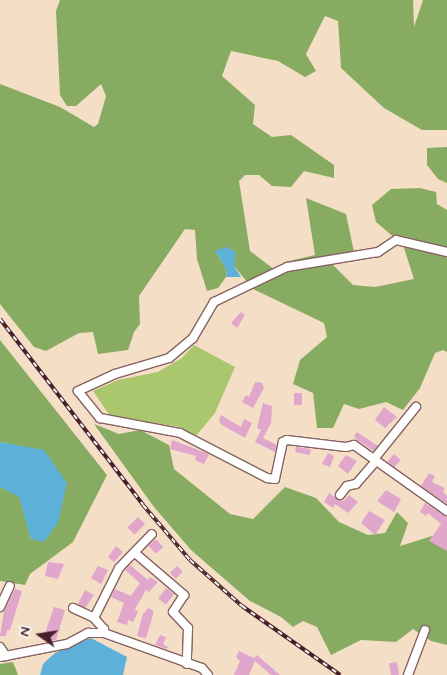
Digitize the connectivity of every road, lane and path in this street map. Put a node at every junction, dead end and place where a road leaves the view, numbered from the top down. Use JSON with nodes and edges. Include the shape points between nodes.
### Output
{"nodes":[{"id":1,"x":447,"y":252,"type":"edge"},
{"id":2,"x":416,"y":407,"type":"dead end"},
{"id":3,"x":375,"y":460,"type":"junction"},
{"id":4,"x":340,"y":495,"type":"dead end"},
{"id":5,"x":447,"y":511,"type":"edge"},
{"id":6,"x":152,"y":534,"type":"dead end"},
{"id":7,"x":135,"y":553,"type":"junction"},
{"id":8,"x":10,"y":586,"type":"dead end"},
{"id":9,"x":0,"y":607,"type":"edge"},
{"id":10,"x":73,"y":608,"type":"dead end"},
{"id":11,"x":94,"y":618,"type":"junction"},
{"id":12,"x":425,"y":630,"type":"dead end"},
{"id":13,"x":104,"y":633,"type":"junction"},
{"id":14,"x":0,"y":647,"type":"edge"},
{"id":15,"x":3,"y":657,"type":"edge"},
{"id":16,"x":187,"y":664,"type":"junction"},
{"id":17,"x":208,"y":675,"type":"edge"},
{"id":18,"x":408,"y":675,"type":"edge"}],
"edges":[{"from":1,"to":3,"type":"street","via":[[396,240],[378,252],[287,267],[214,302],[193,338],[169,358],[78,390],[100,418],[180,433],[267,478],[275,479],[283,442],[287,440],[346,447],[354,445]]},
{"from":2,"to":3,"type":"street"},
{"from":3,"to":4,"type":"street","via":[[356,484],[347,486]]},
{"from":3,"to":5,"type":"street"},
{"from":6,"to":7,"type":"street"},
{"from":7,"to":11,"type":"street","via":[[113,577]]},
{"from":7,"to":16,"type":"street","via":[[184,595],[173,612],[188,628]]},
{"from":8,"to":9,"type":"street"},
{"from":10,"to":11,"type":"street"},
{"from":11,"to":13,"type":"street"},
{"from":12,"to":18,"type":"street"},
{"from":13,"to":15,"type":"street","via":[[88,633],[67,644]]},
{"from":13,"to":16,"type":"street"},
{"from":14,"to":15,"type":"street"},
{"from":16,"to":17,"type":"street","via":[[202,668]]}]}
